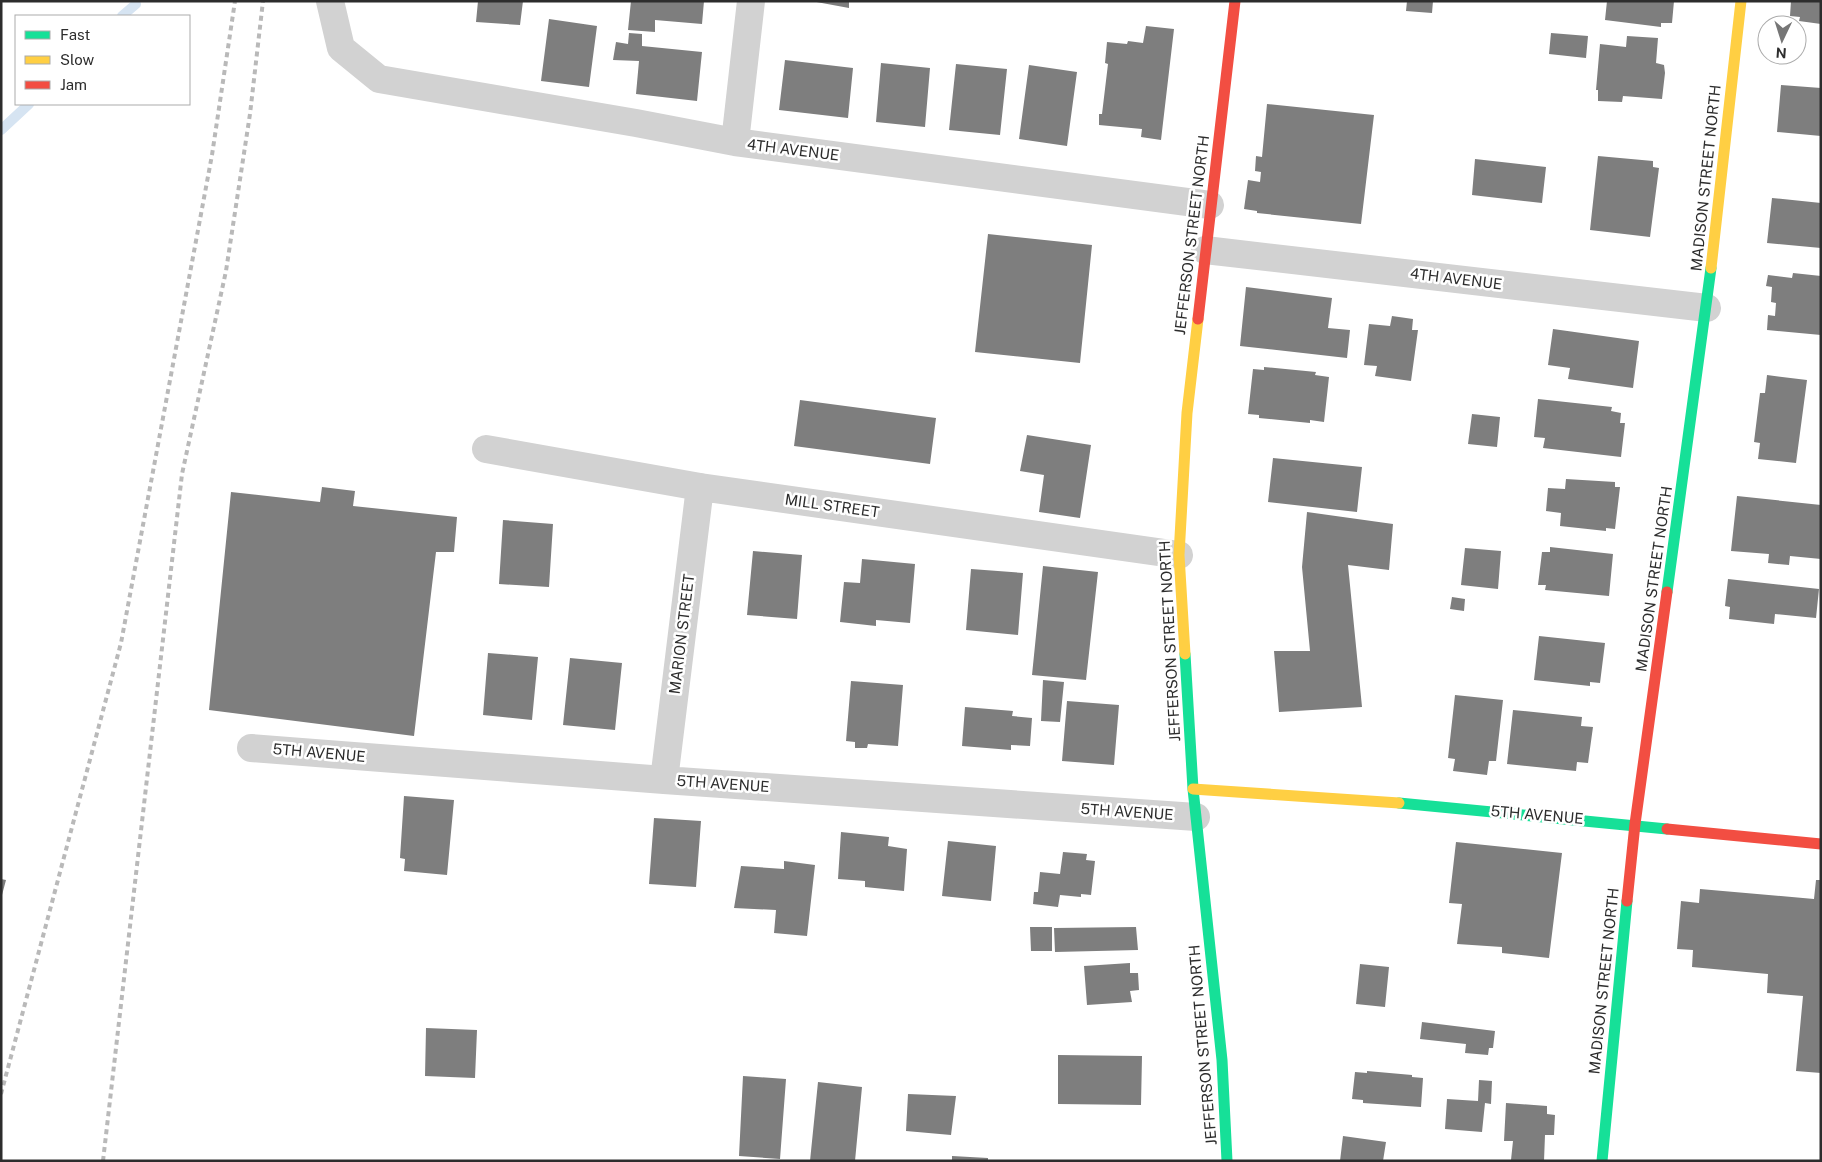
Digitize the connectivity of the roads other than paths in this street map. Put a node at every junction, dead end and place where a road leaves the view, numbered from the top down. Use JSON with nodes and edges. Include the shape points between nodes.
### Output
{"nodes":[{"id":1,"x":330,"y":1,"type":"edge"},
{"id":2,"x":751,"y":1,"type":"edge"},
{"id":3,"x":1235,"y":1,"type":"edge"},
{"id":4,"x":1741,"y":1,"type":"edge"},
{"id":5,"x":735,"y":142,"type":"junction"},
{"id":6,"x":1210,"y":205,"type":"junction"},
{"id":7,"x":1205,"y":250,"type":"junction"},
{"id":8,"x":1707,"y":308,"type":"junction"},
{"id":9,"x":486,"y":449,"type":"dead end"},
{"id":10,"x":700,"y":487,"type":"junction"},
{"id":11,"x":1179,"y":555,"type":"junction"},
{"id":12,"x":251,"y":748,"type":"dead end"},
{"id":13,"x":664,"y":780,"type":"junction"},
{"id":14,"x":1193,"y":789,"type":"junction"},
{"id":15,"x":1196,"y":817,"type":"junction"},
{"id":16,"x":1635,"y":824,"type":"junction"},
{"id":17,"x":1821,"y":844,"type":"edge"},
{"id":18,"x":1227,"y":1161,"type":"edge"},
{"id":19,"x":1602,"y":1161,"type":"edge"}],
"edges":[{"from":1,"to":5,"type":"street","name":"4TH AVENUE","via":[[341,48],[379,79]]},
{"from":2,"to":5,"type":"street"},
{"from":3,"to":6,"type":"street","name":"JEFFERSON STREET NORTH"},
{"from":4,"to":8,"type":"street","name":"MADISON STREET NORTH"},
{"from":5,"to":6,"type":"street","name":"4TH AVENUE"},
{"from":6,"to":7,"type":"street","name":"JEFFERSON STREET NORTH"},
{"from":7,"to":8,"type":"street","name":"4TH AVENUE"},
{"from":7,"to":11,"type":"street","name":"JEFFERSON STREET NORTH","via":[[1187,413]]},
{"from":8,"to":16,"type":"street","name":"MADISON STREET NORTH"},
{"from":9,"to":10,"type":"street","name":"MILL STREET"},
{"from":10,"to":11,"type":"street","name":"MILL STREET"},
{"from":10,"to":13,"type":"street","name":"MARION STREET"},
{"from":11,"to":14,"type":"street","name":"JEFFERSON STREET NORTH"},
{"from":12,"to":13,"type":"street","name":"5TH AVENUE"},
{"from":13,"to":15,"type":"street","name":"5TH AVENUE"},
{"from":14,"to":15,"type":"street","name":"JEFFERSON STREET NORTH"},
{"from":14,"to":16,"type":"street","name":"5TH AVENUE","via":[[1429,805]]},
{"from":15,"to":18,"type":"street","name":"JEFFERSON STREET NORTH","via":[[1222,1060]]},
{"from":16,"to":17,"type":"street","name":"5TH AVENUE"},
{"from":16,"to":19,"type":"street","name":"MADISON STREET NORTH"}]}
